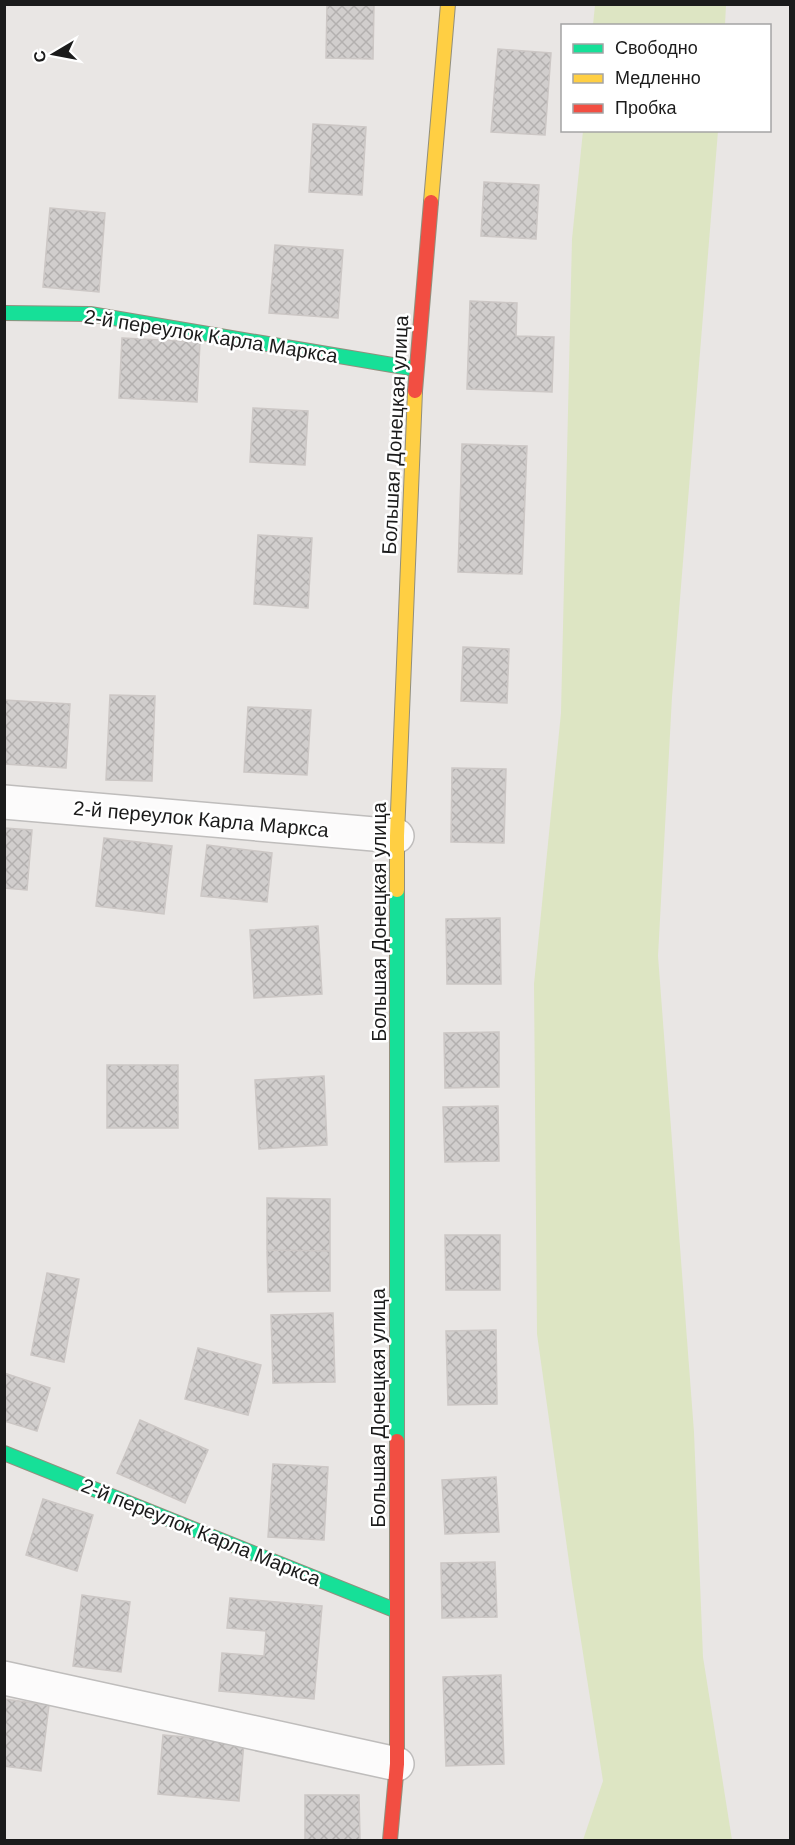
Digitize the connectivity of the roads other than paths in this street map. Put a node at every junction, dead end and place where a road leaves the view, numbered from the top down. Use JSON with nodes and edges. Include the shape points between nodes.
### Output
{"nodes":[{"id":1,"x":448,"y":4,"type":"edge"},
{"id":2,"x":4,"y":313,"type":"edge"},
{"id":3,"x":416,"y":369,"type":"junction"},
{"id":4,"x":4,"y":802,"type":"edge"},
{"id":5,"x":397,"y":836,"type":"junction"},
{"id":6,"x":4,"y":1453,"type":"edge"},
{"id":7,"x":397,"y":1611,"type":"junction"},
{"id":8,"x":4,"y":1678,"type":"edge"},
{"id":9,"x":397,"y":1764,"type":"junction"},
{"id":10,"x":390,"y":1840,"type":"edge"}],
"edges":[{"from":1,"to":3,"type":"street","name":"Большая Донецкая улица"},
{"from":2,"to":3,"type":"street","name":"2-й переулок Карла Маркса","via":[[90,314]]},
{"from":3,"to":5,"type":"street","name":"Большая Донецкая улица"},
{"from":4,"to":5,"type":"street","name":"2-й переулок Карла Маркса"},
{"from":5,"to":7,"type":"street","name":"Большая Донецкая улица"},
{"from":6,"to":7,"type":"street","name":"2-й переулок Карла Маркса"},
{"from":7,"to":9,"type":"street","name":"Большая Донецкая улица"},
{"from":8,"to":9,"type":"street"},
{"from":9,"to":10,"type":"street","name":"Большая Донецкая улица"}]}
